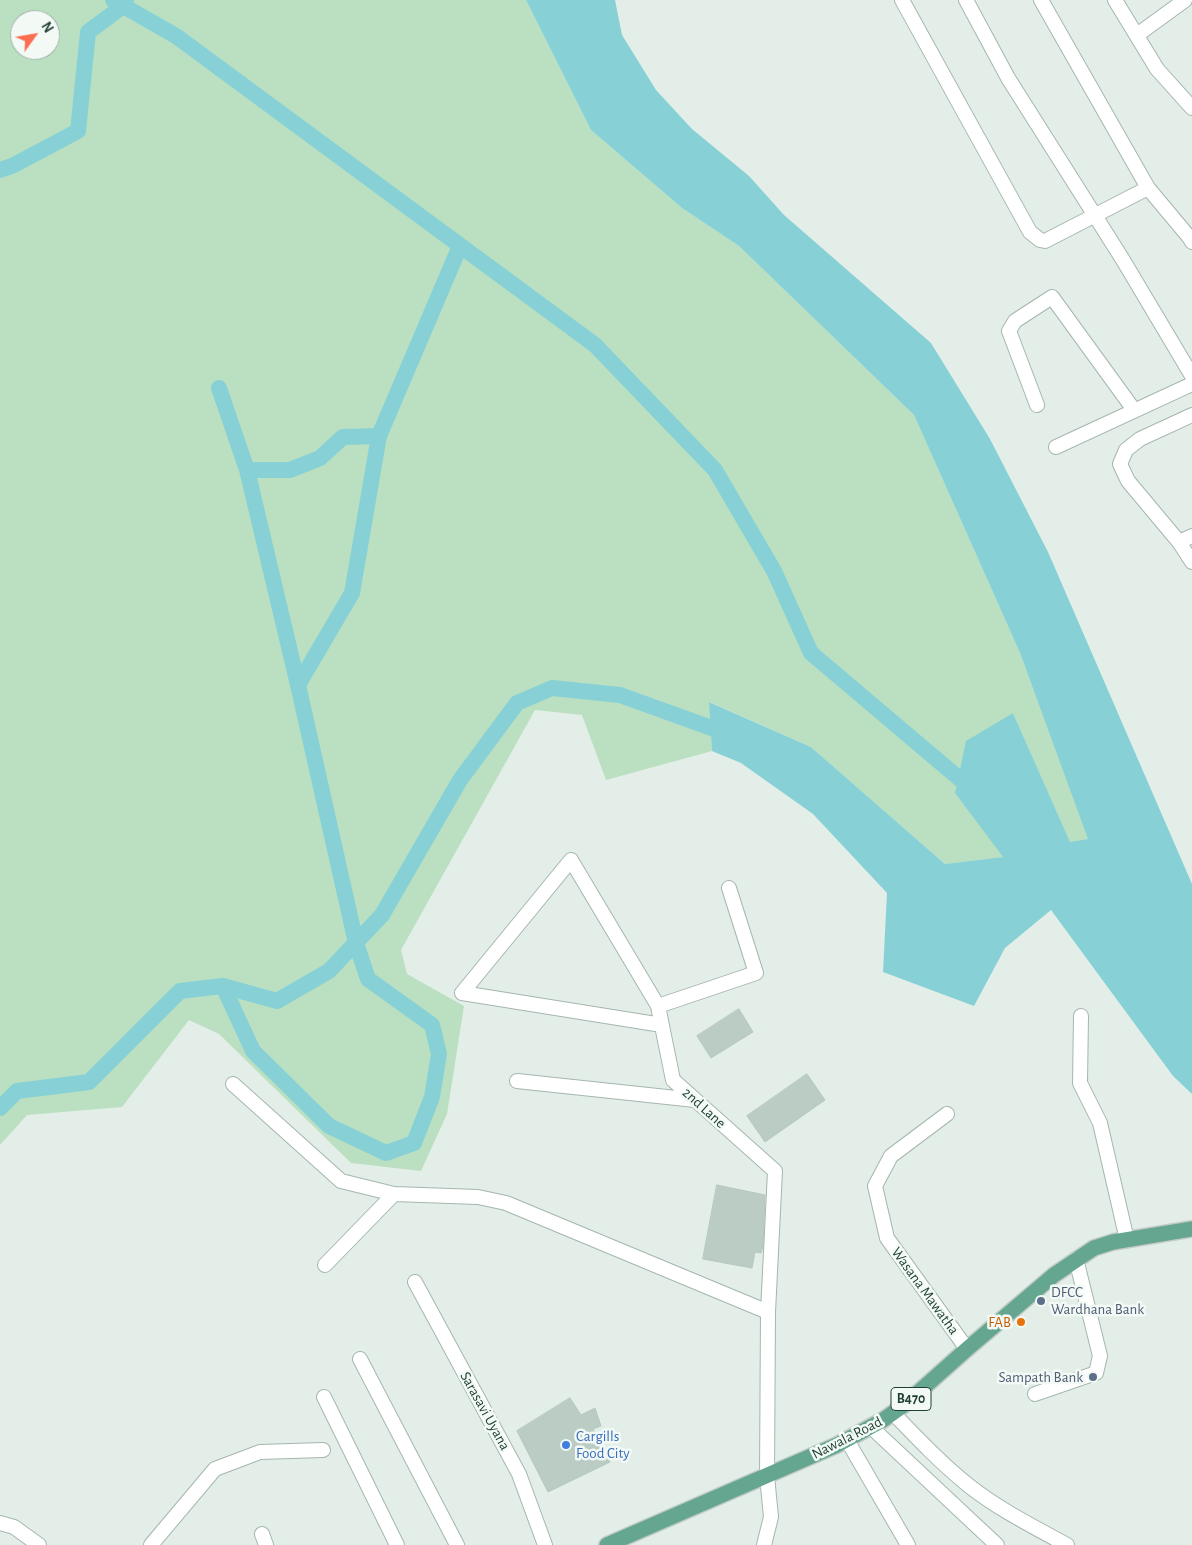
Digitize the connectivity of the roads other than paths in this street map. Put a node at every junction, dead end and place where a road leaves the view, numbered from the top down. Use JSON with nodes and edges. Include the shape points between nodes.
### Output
{"nodes":[{"id":1,"x":902,"y":0,"type":"edge"},
{"id":2,"x":966,"y":0,"type":"edge"},
{"id":3,"x":1041,"y":0,"type":"edge"},
{"id":4,"x":1116,"y":0,"type":"edge"},
{"id":5,"x":1185,"y":0,"type":"edge"},
{"id":6,"x":1137,"y":35,"type":"junction"},
{"id":7,"x":1192,"y":108,"type":"edge"},
{"id":8,"x":1148,"y":188,"type":"junction"},
{"id":9,"x":1094,"y":215,"type":"junction"},
{"id":10,"x":1192,"y":242,"type":"edge"},
{"id":11,"x":1192,"y":376,"type":"edge"},
{"id":12,"x":1192,"y":384,"type":"edge"},
{"id":13,"x":1037,"y":405,"type":"dead end"},
{"id":14,"x":1134,"y":410,"type":"junction"},
{"id":15,"x":1192,"y":415,"type":"edge"},
{"id":16,"x":1056,"y":447,"type":"dead end"},
{"id":17,"x":1186,"y":539,"type":"edge"},
{"id":18,"x":1192,"y":562,"type":"edge"},
{"id":19,"x":729,"y":888,"type":"dead end"},
{"id":20,"x":658,"y":1006,"type":"junction"},
{"id":21,"x":1081,"y":1016,"type":"dead end"},
{"id":22,"x":662,"y":1025,"type":"junction"},
{"id":23,"x":517,"y":1081,"type":"dead end"},
{"id":24,"x":233,"y":1084,"type":"dead end"},
{"id":25,"x":695,"y":1100,"type":"junction"},
{"id":26,"x":946,"y":1114,"type":"dead end"},
{"id":27,"x":394,"y":1194,"type":"junction"},
{"id":28,"x":1192,"y":1229,"type":"edge"},
{"id":29,"x":1127,"y":1240,"type":"junction"},
{"id":30,"x":1076,"y":1259,"type":"junction"},
{"id":31,"x":325,"y":1265,"type":"dead end"},
{"id":32,"x":415,"y":1282,"type":"dead end"},
{"id":33,"x":768,"y":1312,"type":"junction"},
{"id":34,"x":967,"y":1348,"type":"junction"},
{"id":35,"x":360,"y":1359,"type":"dead end"},
{"id":36,"x":1035,"y":1394,"type":"dead end"},
{"id":37,"x":324,"y":1397,"type":"dead end"},
{"id":38,"x":893,"y":1413,"type":"junction"},
{"id":39,"x":871,"y":1427,"type":"junction"},
{"id":40,"x":847,"y":1440,"type":"junction"},
{"id":41,"x":324,"y":1450,"type":"dead end"},
{"id":42,"x":767,"y":1476,"type":"junction"},
{"id":43,"x":0,"y":1523,"type":"edge"},
{"id":44,"x":625,"y":1541,"type":"edge"},
{"id":45,"x":39,"y":1545,"type":"edge"},
{"id":46,"x":151,"y":1545,"type":"edge"},
{"id":47,"x":397,"y":1545,"type":"edge"},
{"id":48,"x":457,"y":1545,"type":"edge"},
{"id":49,"x":545,"y":1545,"type":"edge"},
{"id":50,"x":607,"y":1545,"type":"edge"},
{"id":51,"x":764,"y":1545,"type":"edge"},
{"id":52,"x":908,"y":1545,"type":"edge"},
{"id":53,"x":997,"y":1545,"type":"edge"},
{"id":54,"x":1067,"y":1545,"type":"edge"}],
"edges":[{"from":1,"to":9,"type":"street","via":[[1030,232],[1045,241]]},
{"from":2,"to":9,"type":"street","via":[[1008,78]]},
{"from":3,"to":8,"type":"street"},
{"from":4,"to":6,"type":"street"},
{"from":5,"to":6,"type":"street"},
{"from":6,"to":7,"type":"street","via":[[1157,69]]},
{"from":8,"to":9,"type":"street"},
{"from":8,"to":10,"type":"street"},
{"from":9,"to":11,"type":"street"},
{"from":12,"to":14,"type":"street"},
{"from":13,"to":14,"type":"street","via":[[1009,331],[1015,321],[1052,297]]},
{"from":14,"to":16,"type":"street"},
{"from":15,"to":17,"type":"street","via":[[1140,439],[1126,450],[1120,464],[1128,481]]},
{"from":17,"to":18,"type":"street"},
{"from":19,"to":20,"type":"street","via":[[756,973]]},
{"from":20,"to":22,"type":"street","name":"2nd Lane"},
{"from":20,"to":22,"type":"street","name":"2nd Lane","via":[[571,860],[462,993]]},
{"from":21,"to":29,"type":"street","via":[[1080,1083],[1100,1123]]},
{"from":22,"to":25,"type":"street","name":"2nd Lane","via":[[673,1080]]},
{"from":23,"to":25,"type":"street"},
{"from":24,"to":27,"type":"street","via":[[341,1181]]},
{"from":25,"to":33,"type":"street","name":"2nd Lane","via":[[775,1171]]},
{"from":26,"to":34,"type":"street","name":"Wasana Mawatha","via":[[891,1156],[875,1186],[887,1238]]},
{"from":27,"to":31,"type":"street"},
{"from":27,"to":33,"type":"street","via":[[478,1197],[506,1203]]},
{"from":28,"to":29,"type":"main road","name":"Nawala Road","number":"B470"},
{"from":29,"to":30,"type":"main road","name":"Nawala Road","number":"B470","via":[[1094,1248]]},
{"from":30,"to":34,"type":"main road","name":"Nawala Road","number":"B470"},
{"from":30,"to":36,"type":"street","via":[[1100,1356],[1096,1373]]},
{"from":32,"to":49,"type":"street","name":"Sarasavi Uyana","via":[[519,1474]]},
{"from":33,"to":42,"type":"street","name":"2nd Lane"},
{"from":34,"to":38,"type":"main road","name":"Nawala Road","number":"B470"},
{"from":35,"to":48,"type":"street"},
{"from":37,"to":47,"type":"street"},
{"from":38,"to":39,"type":"main road","name":"Nawala Road","number":"B470"},
{"from":38,"to":54,"type":"street","via":[[969,1486],[1012,1515]]},
{"from":39,"to":40,"type":"main road","name":"Nawala Road","number":"B470"},
{"from":39,"to":53,"type":"street"},
{"from":40,"to":42,"type":"main road","name":"Nawala Road","number":"B470"},
{"from":40,"to":52,"type":"street"},
{"from":41,"to":46,"type":"street","via":[[260,1452],[215,1470]]},
{"from":42,"to":44,"type":"main road","name":"Nawala Road","number":"B470"},
{"from":42,"to":51,"type":"street","name":"2nd Lane","via":[[771,1517]]},
{"from":43,"to":45,"type":"street","via":[[14,1527]]},
{"from":44,"to":50,"type":"main road","name":"Nawala Road","number":"B470"}]}
